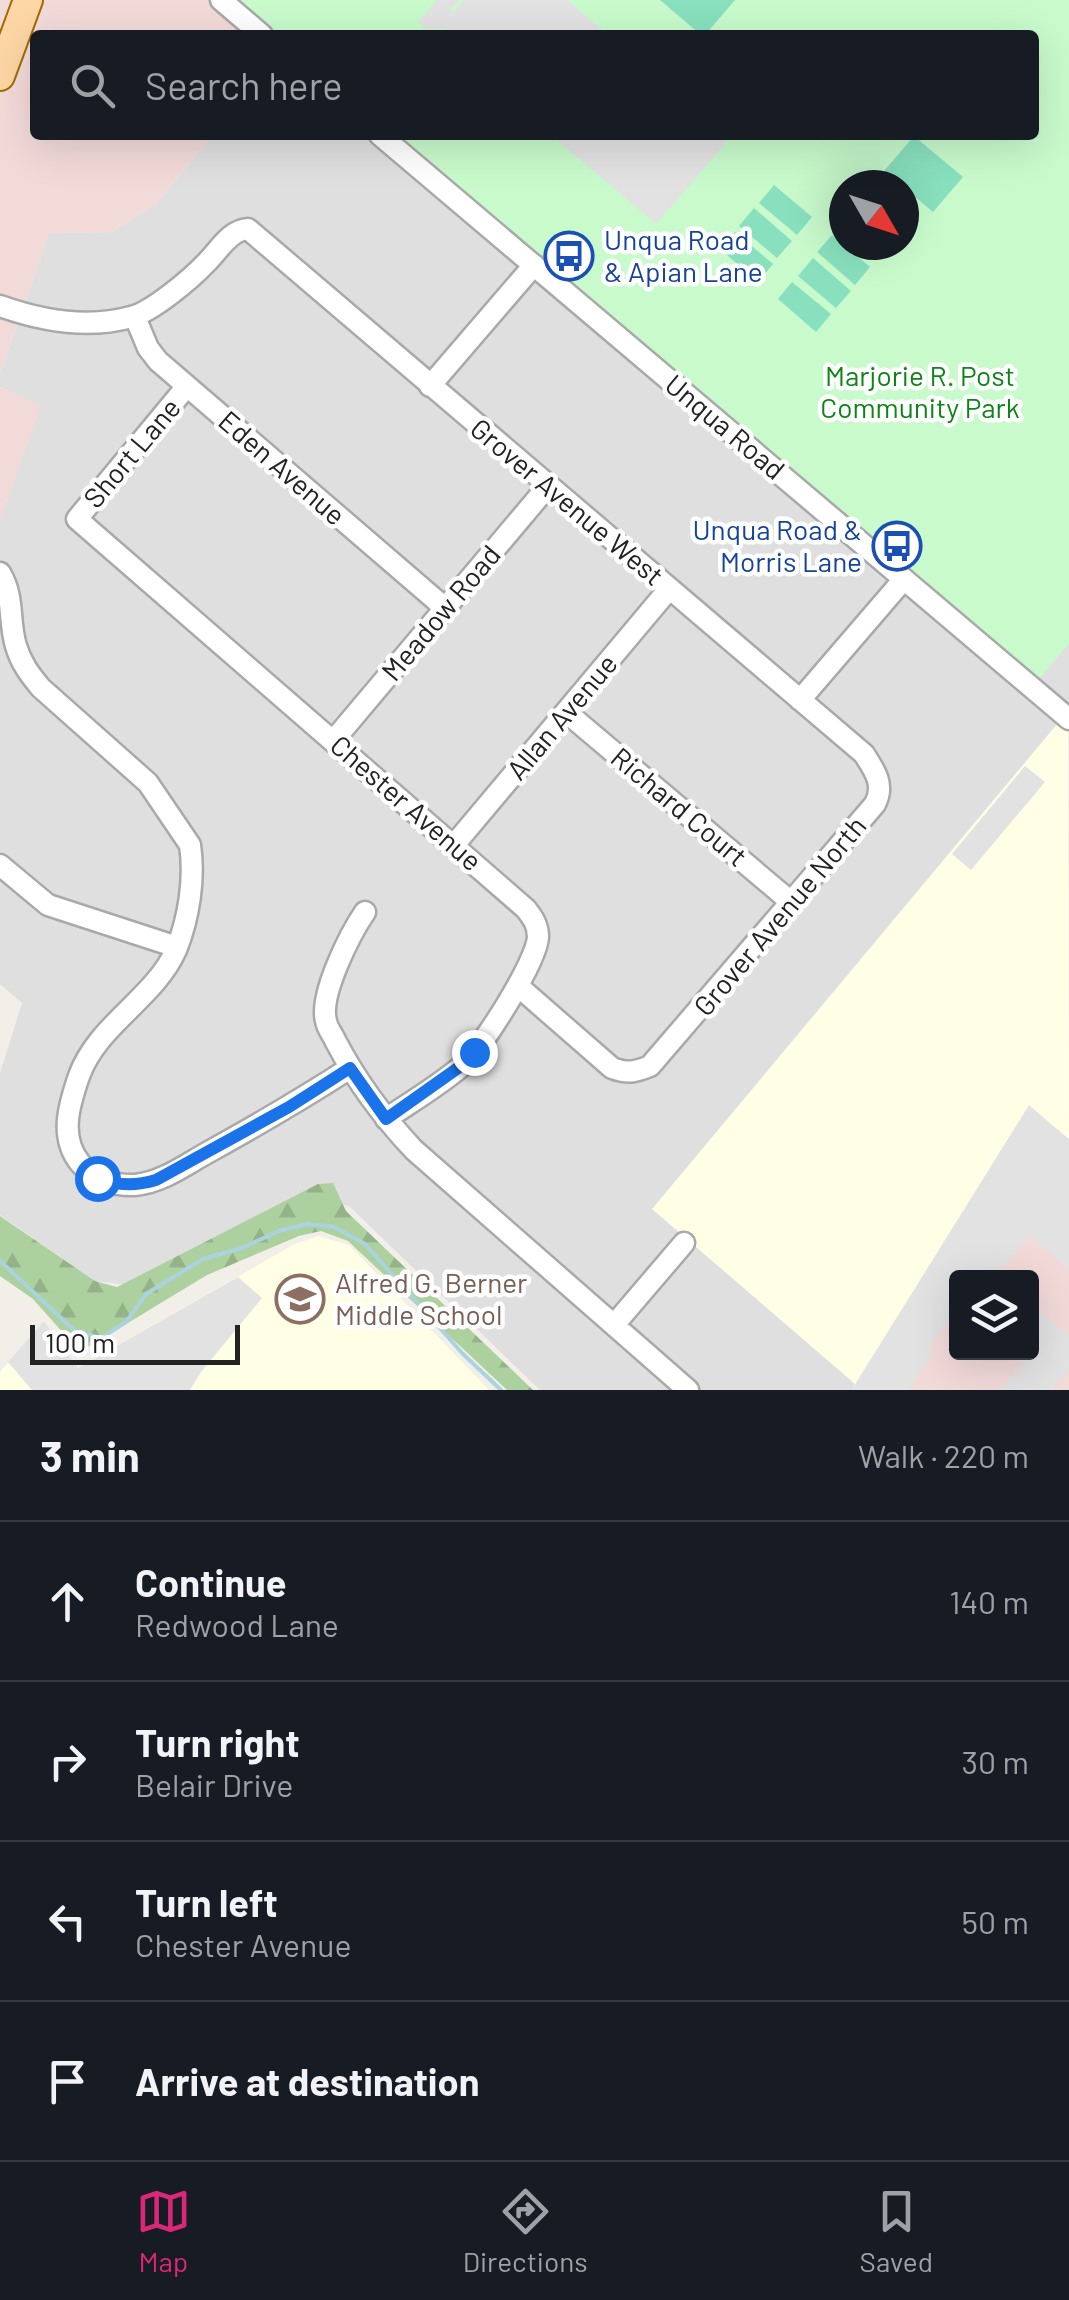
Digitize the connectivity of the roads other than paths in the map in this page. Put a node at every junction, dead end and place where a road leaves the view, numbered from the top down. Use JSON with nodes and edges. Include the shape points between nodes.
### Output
{"nodes":[{"id":1,"x":28,"y":0,"type":"edge"},
{"id":2,"x":221,"y":0,"type":"edge"},
{"id":3,"x":256,"y":30,"type":"edge"},
{"id":4,"x":0,"y":76,"type":"edge"},
{"id":5,"x":386,"y":140,"type":"edge"},
{"id":6,"x":534,"y":265,"type":"junction"},
{"id":7,"x":0,"y":306,"type":"edge"},
{"id":8,"x":135,"y":317,"type":"junction"},
{"id":9,"x":187,"y":386,"type":"junction"},
{"id":10,"x":430,"y":386,"type":"junction"},
{"id":11,"x":548,"y":486,"type":"junction"},
{"id":12,"x":77,"y":518,"type":"joint"},
{"id":13,"x":0,"y":573,"type":"edge"},
{"id":14,"x":904,"y":579,"type":"junction"},
{"id":15,"x":670,"y":589,"type":"junction"},
{"id":16,"x":445,"y":608,"type":"junction"},
{"id":17,"x":800,"y":700,"type":"junction"},
{"id":18,"x":566,"y":712,"type":"junction"},
{"id":19,"x":1069,"y":719,"type":"edge"},
{"id":20,"x":334,"y":740,"type":"junction"},
{"id":21,"x":877,"y":774,"type":"joint"},
{"id":22,"x":454,"y":845,"type":"junction"},
{"id":23,"x":0,"y":864,"type":"edge"},
{"id":24,"x":791,"y":902,"type":"junction"},
{"id":25,"x":365,"y":912,"type":"dead end"},
{"id":26,"x":177,"y":948,"type":"junction"},
{"id":27,"x":518,"y":986,"type":"junction"},
{"id":28,"x":350,"y":1068,"type":"junction"},
{"id":29,"x":386,"y":1119,"type":"junction"},
{"id":30,"x":684,"y":1243,"type":"dead end"},
{"id":31,"x":614,"y":1325,"type":"junction"},
{"id":32,"x":688,"y":1390,"type":"edge"}],
"edges":[{"from":1,"to":4,"type":"main road"},
{"from":2,"to":3,"type":"street"},
{"from":5,"to":6,"type":"street","name":"Unqua Road"},
{"from":6,"to":10,"type":"street"},
{"from":6,"to":14,"type":"street","name":"Unqua Road"},
{"from":7,"to":8,"type":"street","via":[[46,320]]},
{"from":8,"to":9,"type":"street","name":"Eden Avenue","via":[[148,348]]},
{"from":8,"to":10,"type":"street","name":"Grover Avenue West","via":[[248,228]]},
{"from":9,"to":12,"type":"street","name":"Short Lane"},
{"from":9,"to":16,"type":"street","name":"Eden Avenue"},
{"from":10,"to":11,"type":"street","name":"Grover Avenue West"},
{"from":11,"to":15,"type":"street","name":"Grover Avenue West"},
{"from":11,"to":16,"type":"street","name":"Meadow Road"},
{"from":12,"to":20,"type":"street","name":"Chester Avenue"},
{"from":13,"to":26,"type":"street","via":[[26,670],[148,783],[190,844],[190,897]]},
{"from":14,"to":17,"type":"street"},
{"from":14,"to":19,"type":"street","name":"Unqua Road"},
{"from":15,"to":17,"type":"street","name":"Grover Avenue West"},
{"from":15,"to":18,"type":"street","name":"Allan Avenue"},
{"from":16,"to":20,"type":"street","name":"Meadow Road"},
{"from":17,"to":21,"type":"street","name":"Grover Avenue West","via":[[864,754]]},
{"from":18,"to":22,"type":"street","name":"Allan Avenue"},
{"from":18,"to":24,"type":"street","name":"Richard Court"},
{"from":20,"to":22,"type":"street","name":"Chester Avenue"},
{"from":21,"to":24,"type":"street","name":"Grover Avenue North","via":[[875,804]]},
{"from":22,"to":27,"type":"street","name":"Chester Avenue","via":[[536,921],[536,950]]},
{"from":23,"to":26,"type":"street","via":[[48,905]]},
{"from":24,"to":27,"type":"street","name":"Grover Avenue North","via":[[664,1052],[634,1073],[612,1068]]},
{"from":25,"to":28,"type":"street","via":[[326,996],[325,1019]]},
{"from":26,"to":28,"type":"street","via":[[94,1046],[80,1074],[66,1123],[77,1158],[97,1178],[132,1186],[156,1180]]},
{"from":27,"to":29,"type":"street","name":"Chester Avenue","via":[[465,1063]]},
{"from":28,"to":29,"type":"street"},
{"from":29,"to":31,"type":"street"},
{"from":30,"to":31,"type":"street"},
{"from":31,"to":32,"type":"street"}]}
